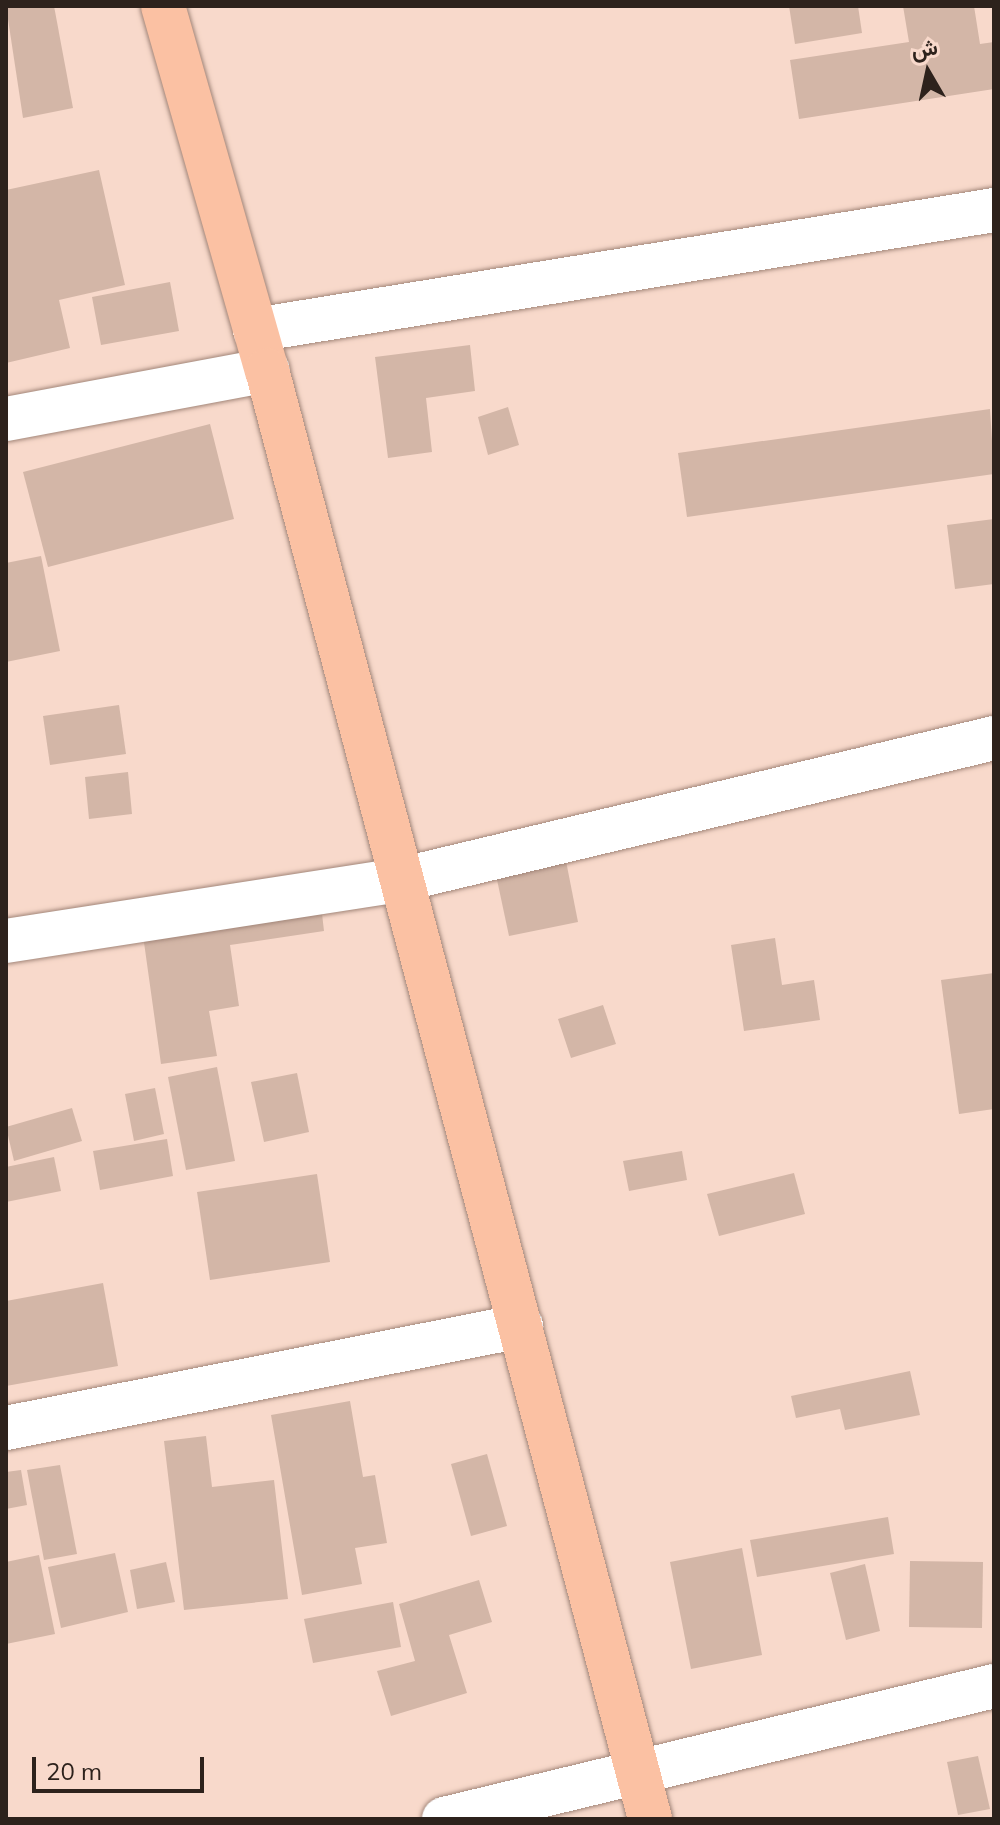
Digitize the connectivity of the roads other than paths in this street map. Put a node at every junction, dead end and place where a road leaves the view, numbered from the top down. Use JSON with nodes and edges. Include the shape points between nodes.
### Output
{"nodes":[{"id":1,"x":163,"y":6,"type":"edge"},
{"id":2,"x":994,"y":210,"type":"edge"},
{"id":3,"x":261,"y":350,"type":"junction"},
{"id":4,"x":6,"y":419,"type":"edge"},
{"id":5,"x":994,"y":738,"type":"edge"},
{"id":6,"x":400,"y":880,"type":"junction"},
{"id":7,"x":6,"y":941,"type":"edge"},
{"id":8,"x":521,"y":1326,"type":"junction"},
{"id":9,"x":6,"y":1428,"type":"edge"},
{"id":10,"x":994,"y":1686,"type":"edge"},
{"id":11,"x":636,"y":1772,"type":"junction"},
{"id":12,"x":444,"y":1819,"type":"edge"},
{"id":13,"x":650,"y":1819,"type":"edge"}],
"edges":[{"from":1,"to":3,"type":"main road"},
{"from":2,"to":3,"type":"street"},
{"from":3,"to":4,"type":"street"},
{"from":3,"to":6,"type":"main road"},
{"from":5,"to":6,"type":"street"},
{"from":6,"to":7,"type":"street"},
{"from":6,"to":8,"type":"main road"},
{"from":8,"to":9,"type":"street"},
{"from":8,"to":11,"type":"main road"},
{"from":10,"to":11,"type":"street"},
{"from":11,"to":12,"type":"street"},
{"from":11,"to":13,"type":"main road"}]}
